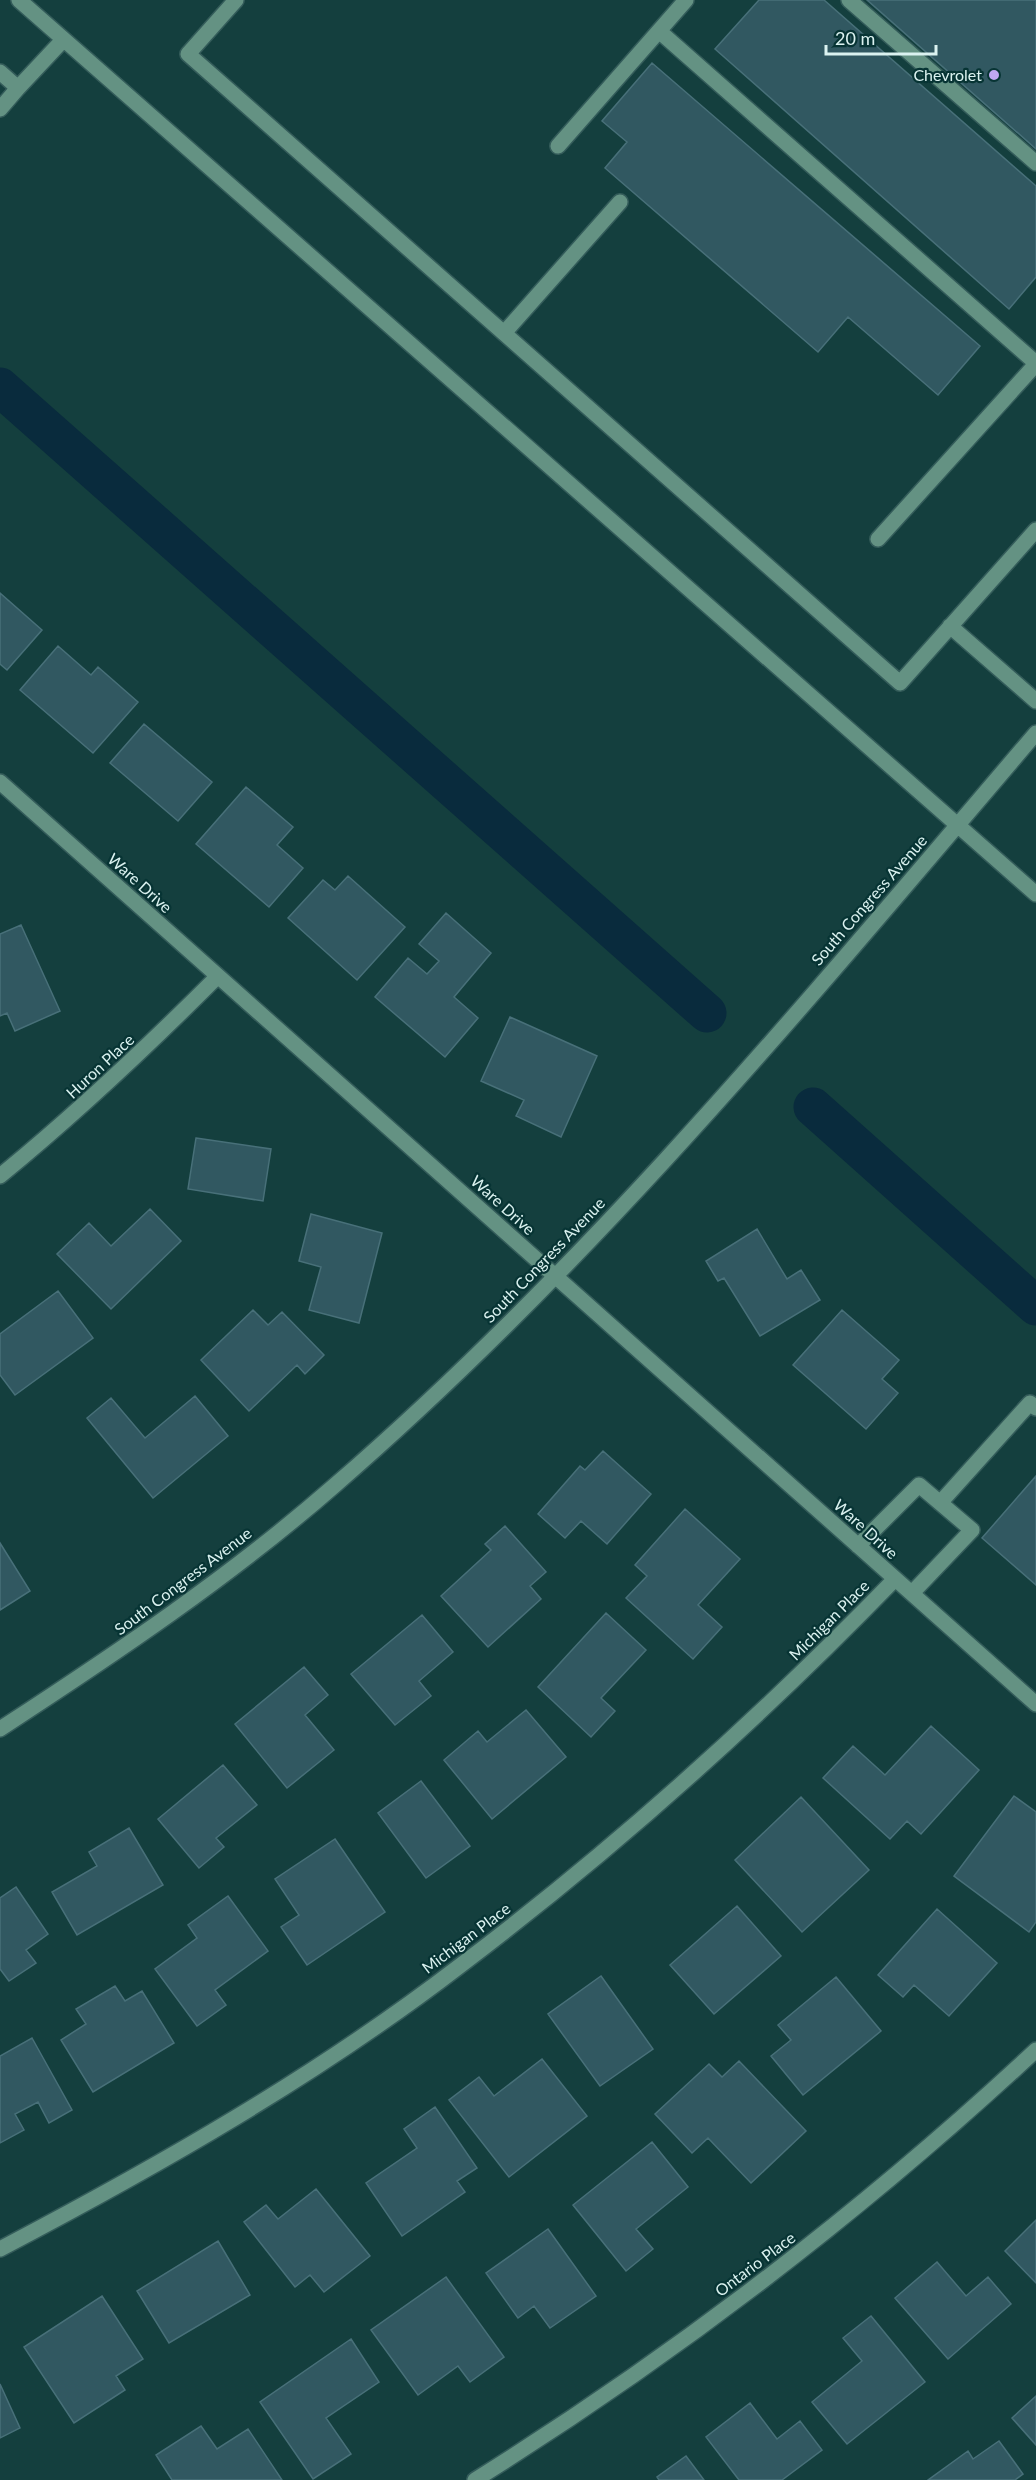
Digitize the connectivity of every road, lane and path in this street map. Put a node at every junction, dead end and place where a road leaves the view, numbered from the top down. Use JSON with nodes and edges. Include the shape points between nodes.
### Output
{"nodes":[{"id":1,"x":19,"y":0,"type":"edge"},
{"id":2,"x":236,"y":0,"type":"edge"},
{"id":3,"x":686,"y":0,"type":"edge"},
{"id":4,"x":849,"y":0,"type":"edge"},
{"id":5,"x":659,"y":31,"type":"junction"},
{"id":6,"x":63,"y":40,"type":"junction"},
{"id":7,"x":0,"y":72,"type":"edge"},
{"id":8,"x":18,"y":88,"type":"junction"},
{"id":9,"x":0,"y":109,"type":"edge"},
{"id":10,"x":558,"y":147,"type":"dead end"},
{"id":11,"x":1036,"y":163,"type":"edge"},
{"id":12,"x":620,"y":202,"type":"dead end"},
{"id":13,"x":504,"y":333,"type":"junction"},
{"id":14,"x":1036,"y":363,"type":"edge"},
{"id":15,"x":1036,"y":530,"type":"edge"},
{"id":16,"x":878,"y":539,"type":"dead end"},
{"id":17,"x":950,"y":626,"type":"junction"},
{"id":18,"x":1036,"y":701,"type":"edge"},
{"id":19,"x":1036,"y":733,"type":"edge"},
{"id":20,"x":0,"y":782,"type":"edge"},
{"id":21,"x":958,"y":824,"type":"junction"},
{"id":22,"x":1036,"y":894,"type":"edge"},
{"id":23,"x":218,"y":976,"type":"junction"},
{"id":24,"x":0,"y":1176,"type":"edge"},
{"id":25,"x":556,"y":1276,"type":"junction"},
{"id":26,"x":1036,"y":1408,"type":"edge"},
{"id":27,"x":940,"y":1503,"type":"junction"},
{"id":28,"x":858,"y":1546,"type":"junction"},
{"id":29,"x":895,"y":1579,"type":"junction"},
{"id":30,"x":912,"y":1593,"type":"junction"},
{"id":31,"x":1036,"y":1704,"type":"edge"},
{"id":32,"x":0,"y":1729,"type":"edge"},
{"id":33,"x":1036,"y":2050,"type":"edge"},
{"id":34,"x":0,"y":2249,"type":"edge"},
{"id":35,"x":475,"y":2480,"type":"edge"}],
"edges":[{"from":1,"to":6,"type":"street"},
{"from":2,"to":13,"type":"street","via":[[188,54]]},
{"from":3,"to":5,"type":"street"},
{"from":4,"to":11,"type":"street"},
{"from":5,"to":10,"type":"street"},
{"from":5,"to":14,"type":"street"},
{"from":6,"to":8,"type":"street"},
{"from":6,"to":21,"type":"street"},
{"from":7,"to":8,"type":"street"},
{"from":8,"to":9,"type":"street"},
{"from":12,"to":13,"type":"street"},
{"from":13,"to":17,"type":"street","via":[[900,683]]},
{"from":14,"to":16,"type":"street"},
{"from":15,"to":17,"type":"street"},
{"from":17,"to":18,"type":"street"},
{"from":19,"to":21,"type":"street","name":"South Congress Avenue"},
{"from":20,"to":23,"type":"street","name":"Ware Drive"},
{"from":21,"to":22,"type":"street"},
{"from":21,"to":25,"type":"street","name":"South Congress Avenue","via":[[768,1045]]},
{"from":23,"to":24,"type":"street","name":"Huron Place","via":[[78,1111]]},
{"from":23,"to":25,"type":"street","name":"Ware Drive"},
{"from":25,"to":28,"type":"street","name":"Ware Drive"},
{"from":25,"to":32,"type":"street","name":"South Congress Avenue","via":[[446,1385],[333,1488],[204,1591]]},
{"from":26,"to":27,"type":"street","via":[[1030,1403]]},
{"from":27,"to":28,"type":"street","via":[[919,1485]]},
{"from":27,"to":30,"type":"street","via":[[972,1530]]},
{"from":28,"to":29,"type":"street","name":"Ware Drive"},
{"from":29,"to":30,"type":"street","name":"Ware Drive"},
{"from":29,"to":34,"type":"street","name":"Michigan Place","via":[[715,1757],[590,1865],[459,1967],[219,2128]]},
{"from":30,"to":31,"type":"street","name":"Ware Drive"},
{"from":33,"to":35,"type":"street","name":"Ontario Place","via":[[842,2221],[702,2328],[557,2429]]}]}
